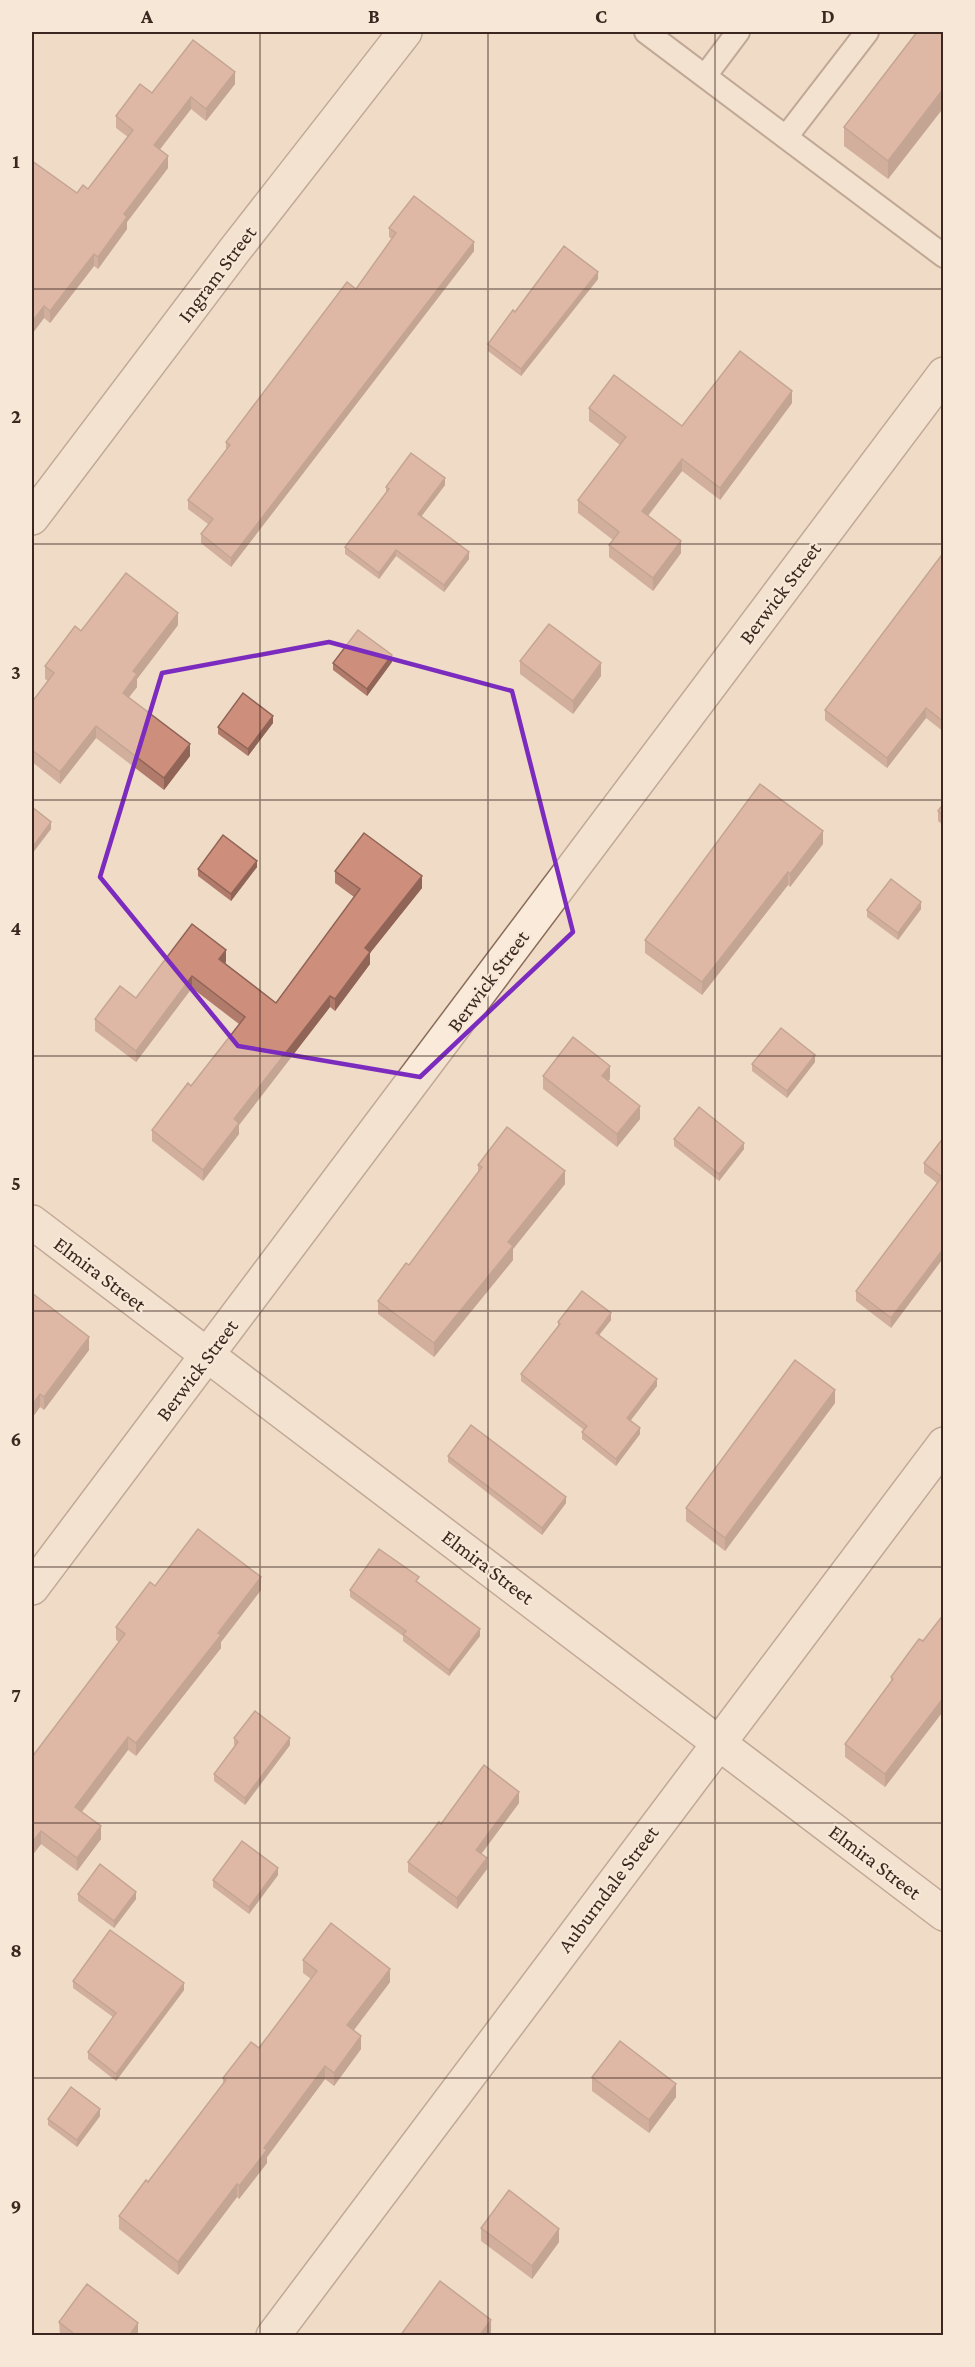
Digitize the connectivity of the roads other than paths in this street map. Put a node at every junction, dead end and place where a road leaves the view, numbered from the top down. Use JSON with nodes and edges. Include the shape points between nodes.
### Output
{"nodes":[{"id":1,"x":405,"y":32,"type":"edge"},
{"id":2,"x":646,"y":32,"type":"edge"},
{"id":3,"x":738,"y":32,"type":"edge"},
{"id":4,"x":867,"y":32,"type":"edge"},
{"id":5,"x":705,"y":76,"type":"junction"},
{"id":6,"x":786,"y":137,"type":"junction"},
{"id":7,"x":944,"y":256,"type":"edge"},
{"id":8,"x":944,"y":374,"type":"edge"},
{"id":9,"x":32,"y":518,"type":"edge"},
{"id":10,"x":32,"y":1222,"type":"edge"},
{"id":11,"x":208,"y":1356,"type":"junction"},
{"id":12,"x":944,"y":1444,"type":"edge"},
{"id":13,"x":32,"y":1588,"type":"edge"},
{"id":14,"x":718,"y":1742,"type":"junction"},
{"id":15,"x":944,"y":1914,"type":"edge"},
{"id":16,"x":273,"y":2336,"type":"edge"}],
"edges":[{"from":1,"to":9,"type":"street","name":"Ingram Street"},
{"from":2,"to":5,"type":"lane"},
{"from":3,"to":5,"type":"lane"},
{"from":4,"to":6,"type":"lane"},
{"from":5,"to":6,"type":"lane"},
{"from":6,"to":7,"type":"lane"},
{"from":8,"to":11,"type":"street","name":"Berwick Street"},
{"from":10,"to":11,"type":"street","name":"Elmira Street"},
{"from":11,"to":13,"type":"street","name":"Berwick Street"},
{"from":11,"to":14,"type":"street","name":"Elmira Street"},
{"from":12,"to":14,"type":"street","name":"Auburndale Street"},
{"from":14,"to":15,"type":"street","name":"Elmira Street"},
{"from":14,"to":16,"type":"street","name":"Auburndale Street"}]}
